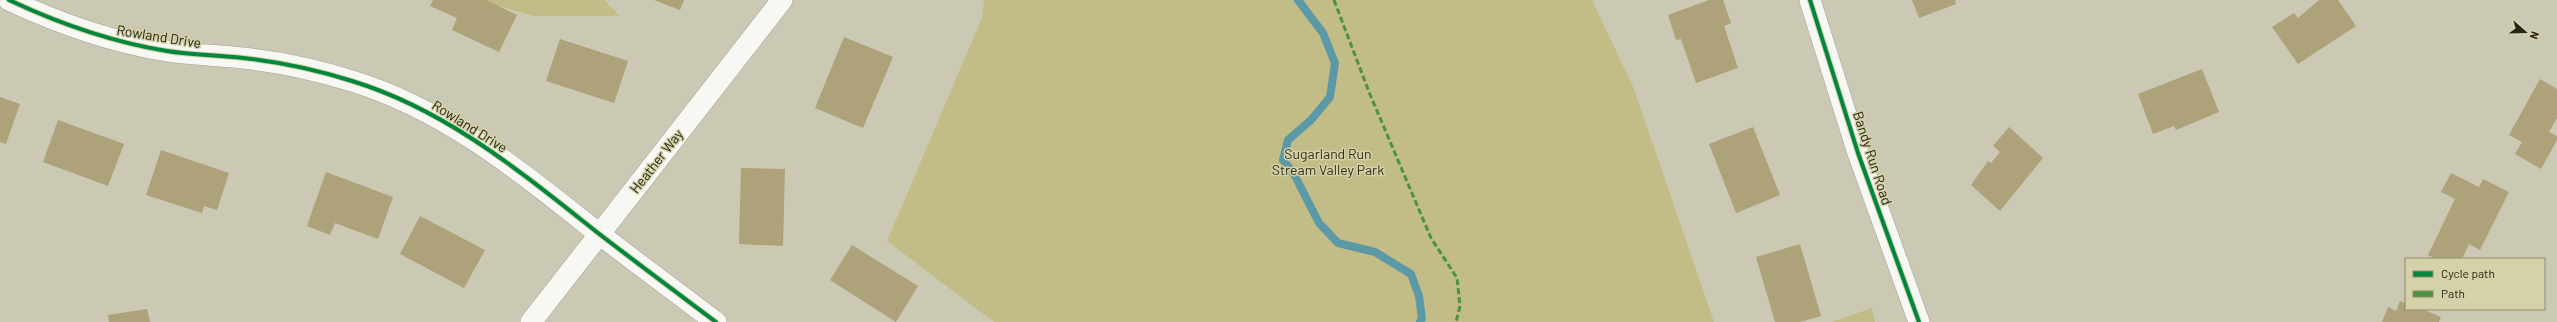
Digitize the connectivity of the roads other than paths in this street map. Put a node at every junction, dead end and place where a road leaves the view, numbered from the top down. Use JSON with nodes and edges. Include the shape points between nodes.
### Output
{"nodes":[{"id":1,"x":9,"y":0,"type":"edge"},
{"id":2,"x":782,"y":0,"type":"edge"},
{"id":3,"x":1810,"y":0,"type":"edge"},
{"id":4,"x":599,"y":234,"type":"junction"},
{"id":5,"x":531,"y":322,"type":"edge"},
{"id":6,"x":716,"y":322,"type":"edge"},
{"id":7,"x":1919,"y":322,"type":"edge"}],
"edges":[{"from":1,"to":4,"type":"street","name":"Rowland Drive","via":[[54,21],[107,39],[168,52],[243,58],[302,67],[413,104],[467,134],[528,177]]},
{"from":2,"to":4,"type":"street","name":"Heather Way"},
{"from":3,"to":7,"type":"street","name":"Bandy Run Road","via":[[1858,153]]},
{"from":4,"to":5,"type":"street","name":"Heather Way"},
{"from":4,"to":6,"type":"street","name":"Rowland Drive"}]}
